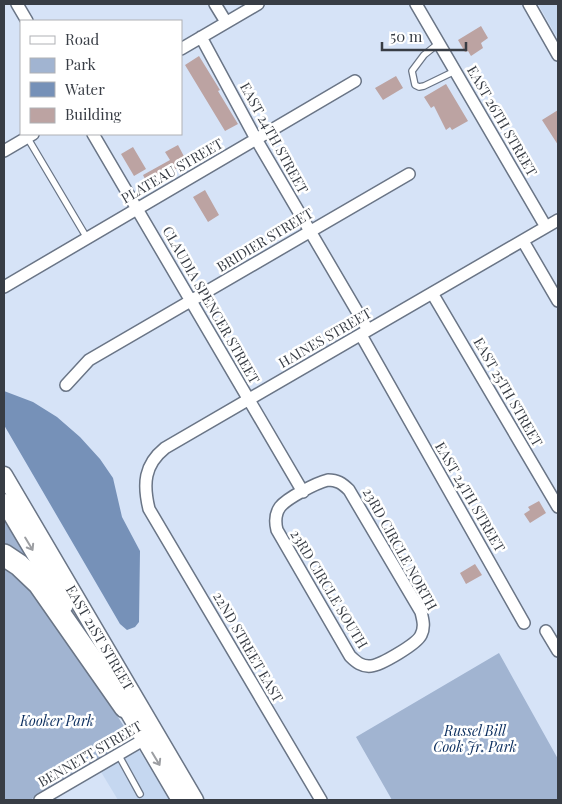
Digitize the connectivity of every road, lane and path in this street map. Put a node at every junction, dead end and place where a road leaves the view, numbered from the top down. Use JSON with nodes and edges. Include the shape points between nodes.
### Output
{"nodes":[{"id":1,"x":17,"y":4,"type":"edge"},
{"id":2,"x":215,"y":4,"type":"edge"},
{"id":3,"x":258,"y":4,"type":"edge"},
{"id":4,"x":416,"y":4,"type":"edge"},
{"id":5,"x":529,"y":4,"type":"edge"},
{"id":6,"x":27,"y":20,"type":"edge"},
{"id":7,"x":226,"y":22,"type":"junction"},
{"id":8,"x":202,"y":37,"type":"junction"},
{"id":9,"x":439,"y":43,"type":"junction"},
{"id":10,"x":182,"y":48,"type":"edge"},
{"id":11,"x":558,"y":55,"type":"edge"},
{"id":12,"x":455,"y":71,"type":"junction"},
{"id":13,"x":355,"y":81,"type":"dead end"},
{"id":14,"x":30,"y":135,"type":"edge"},
{"id":15,"x":94,"y":135,"type":"edge"},
{"id":16,"x":256,"y":139,"type":"junction"},
{"id":17,"x":4,"y":151,"type":"edge"},
{"id":18,"x":409,"y":174,"type":"dead end"},
{"id":19,"x":137,"y":209,"type":"junction"},
{"id":20,"x":558,"y":220,"type":"edge"},
{"id":21,"x":546,"y":227,"type":"junction"},
{"id":22,"x":310,"y":231,"type":"junction"},
{"id":23,"x":87,"y":238,"type":"junction"},
{"id":24,"x":523,"y":241,"type":"junction"},
{"id":25,"x":4,"y":287,"type":"edge"},
{"id":26,"x":432,"y":293,"type":"junction"},
{"id":27,"x":191,"y":302,"type":"junction"},
{"id":28,"x":558,"y":302,"type":"edge"},
{"id":29,"x":364,"y":332,"type":"junction"},
{"id":30,"x":66,"y":386,"type":"dead end"},
{"id":31,"x":248,"y":400,"type":"junction"},
{"id":32,"x":4,"y":475,"type":"edge"},
{"id":33,"x":303,"y":492,"type":"junction"},
{"id":34,"x":4,"y":494,"type":"edge"},
{"id":35,"x":12,"y":503,"type":"edge"},
{"id":36,"x":558,"y":507,"type":"edge"},
{"id":37,"x":149,"y":509,"type":"joint"},
{"id":38,"x":4,"y":555,"type":"edge"},
{"id":39,"x":524,"y":623,"type":"dead end"},
{"id":40,"x":546,"y":630,"type":"dead end"},
{"id":41,"x":558,"y":651,"type":"edge"},
{"id":42,"x":378,"y":664,"type":"joint"},
{"id":43,"x":125,"y":707,"type":"junction"},
{"id":44,"x":150,"y":736,"type":"junction"},
{"id":45,"x":118,"y":754,"type":"junction"},
{"id":46,"x":140,"y":794,"type":"dead end"},
{"id":47,"x":41,"y":800,"type":"edge"},
{"id":48,"x":180,"y":800,"type":"edge"},
{"id":49,"x":195,"y":800,"type":"edge"},
{"id":50,"x":321,"y":800,"type":"edge"}],
"edges":[{"from":1,"to":6,"type":"street"},
{"from":2,"to":7,"type":"street"},
{"from":3,"to":7,"type":"street"},
{"from":4,"to":9,"type":"street","name":"EAST 26TH STREET"},
{"from":5,"to":11,"type":"street"},
{"from":7,"to":8,"type":"street"},
{"from":8,"to":10,"type":"street"},
{"from":8,"to":16,"type":"street","name":"EAST 24TH STREET"},
{"from":9,"to":12,"type":"street","name":"EAST 26TH STREET"},
{"from":9,"to":12,"type":"lane","via":[[424,55],[412,72],[415,85],[424,86]]},
{"from":12,"to":21,"type":"street","name":"EAST 26TH STREET"},
{"from":13,"to":16,"type":"street","name":"PLATEAU STREET"},
{"from":14,"to":17,"type":"street"},
{"from":14,"to":23,"type":"lane"},
{"from":15,"to":19,"type":"street","name":"CLAUDIA SPENCER STREET"},
{"from":16,"to":19,"type":"street","name":"PLATEAU STREET"},
{"from":16,"to":22,"type":"street","name":"EAST 24TH STREET"},
{"from":18,"to":22,"type":"street","name":"BRIDIER STREET"},
{"from":19,"to":23,"type":"street","name":"PLATEAU STREET"},
{"from":19,"to":27,"type":"street","name":"CLAUDIA SPENCER STREET"},
{"from":20,"to":21,"type":"street","name":"HAINES STREET"},
{"from":21,"to":24,"type":"street","name":"HAINES STREET"},
{"from":22,"to":27,"type":"street","name":"BRIDIER STREET"},
{"from":22,"to":29,"type":"street","name":"EAST 24TH STREET"},
{"from":23,"to":25,"type":"street","name":"PLATEAU STREET"},
{"from":24,"to":26,"type":"street","name":"HAINES STREET"},
{"from":24,"to":28,"type":"street"},
{"from":26,"to":29,"type":"street","name":"HAINES STREET"},
{"from":26,"to":36,"type":"street","name":"EAST 25TH STREET"},
{"from":27,"to":30,"type":"street","name":"BRIDIER STREET","via":[[90,360]]},
{"from":27,"to":31,"type":"street","name":"CLAUDIA SPENCER STREET"},
{"from":29,"to":31,"type":"street","name":"HAINES STREET"},
{"from":29,"to":39,"type":"street","name":"EAST 24TH STREET"},
{"from":31,"to":33,"type":"street","name":"CLAUDIA SPENCER STREET"},
{"from":31,"to":37,"type":"street","name":"HAINES STREET","via":[[158,454],[146,478]]},
{"from":32,"to":35,"type":"main road","name":"EAST 21ST STREET"},
{"from":33,"to":42,"type":"street","name":"23RD CIRCLE SOUTH","via":[[280,508],[277,530],[350,656],[362,666]]},
{"from":33,"to":42,"type":"street","name":"23RD CIRCLE NORTH","via":[[328,480],[335,480],[349,490],[421,612],[424,629],[421,637]]},
{"from":34,"to":35,"type":"main road"},
{"from":35,"to":43,"type":"main road","name":"EAST 21ST STREET","one_way":true},
{"from":35,"to":44,"type":"main road","name":"EAST 21ST STREET"},
{"from":37,"to":50,"type":"street","name":"22ND STREET EAST"},
{"from":38,"to":43,"type":"highway","via":[[38,584]]},
{"from":40,"to":41,"type":"street"},
{"from":43,"to":44,"type":"main road","name":"EAST 21ST STREET"},
{"from":44,"to":45,"type":"street","name":"BENNETT STREET"},
{"from":44,"to":48,"type":"main road","name":"EAST 21ST STREET","one_way":true},
{"from":44,"to":49,"type":"main road","name":"EAST 21ST STREET"},
{"from":45,"to":46,"type":"lane"},
{"from":45,"to":47,"type":"street","name":"BENNETT STREET"}]}
